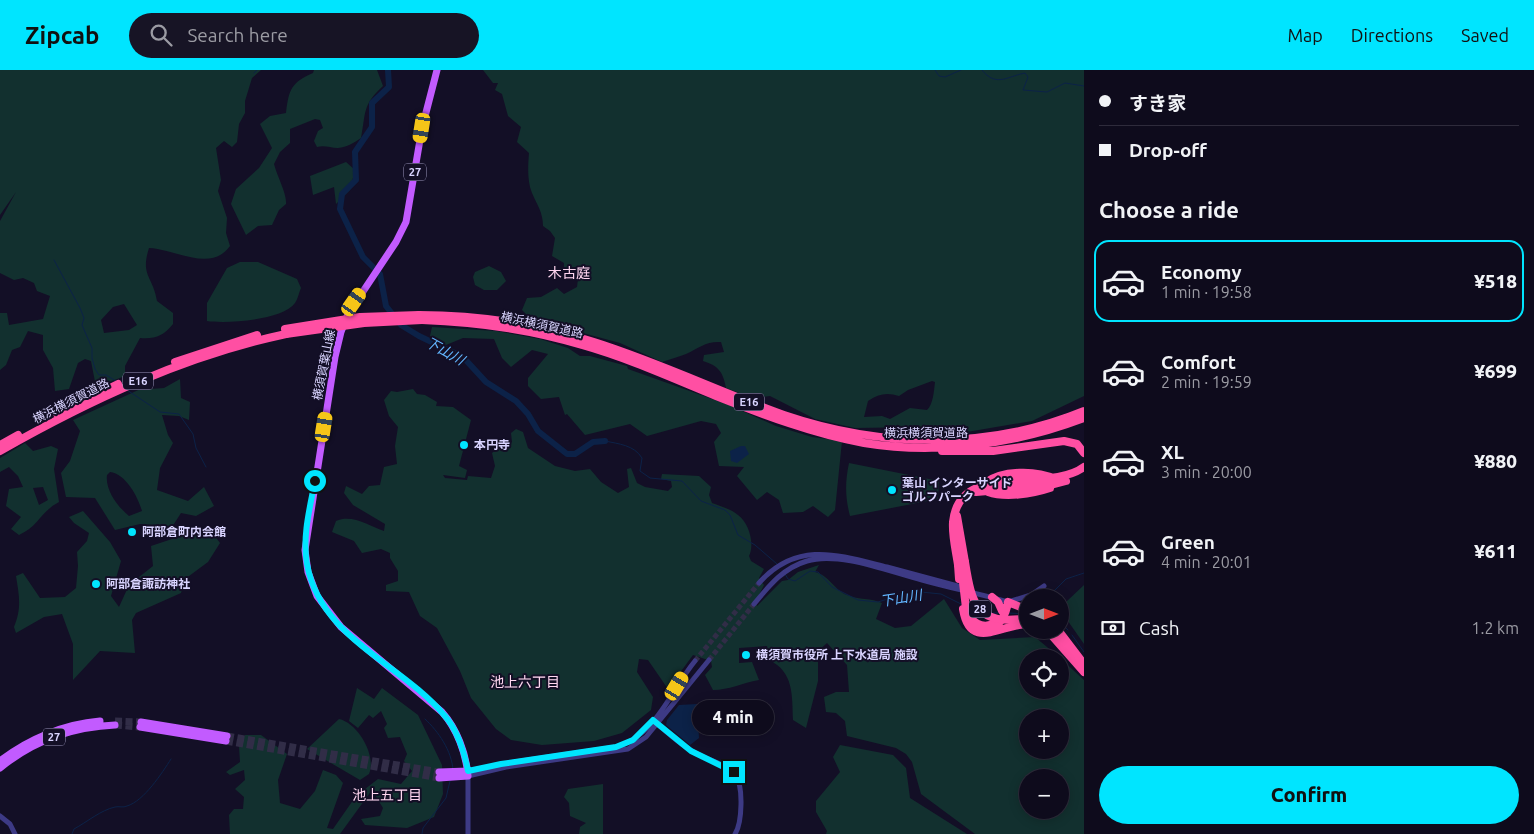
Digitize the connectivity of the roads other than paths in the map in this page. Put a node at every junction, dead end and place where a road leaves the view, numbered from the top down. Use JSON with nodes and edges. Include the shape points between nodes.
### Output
{"nodes":[{"id":1,"x":437,"y":70,"type":"edge"},
{"id":2,"x":420,"y":317,"type":"junction"},
{"id":3,"x":286,"y":332,"type":"junction"},
{"id":4,"x":1084,"y":406,"type":"edge"},
{"id":5,"x":1084,"y":411,"type":"edge"},
{"id":6,"x":1084,"y":418,"type":"edge"},
{"id":7,"x":1006,"y":434,"type":"junction"},
{"id":8,"x":0,"y":445,"type":"edge"},
{"id":9,"x":906,"y":447,"type":"junction"},
{"id":10,"x":0,"y":452,"type":"edge"},
{"id":11,"x":1084,"y":453,"type":"edge"},
{"id":12,"x":1084,"y":461,"type":"edge"},
{"id":13,"x":1082,"y":472,"type":"edge"},
{"id":14,"x":1054,"y":482,"type":"junction"},
{"id":15,"x":987,"y":487,"type":"junction"},
{"id":16,"x":961,"y":564,"type":"junction"},
{"id":17,"x":759,"y":583,"type":"tunnel mouth"},
{"id":18,"x":1044,"y":586,"type":"dead end"},
{"id":19,"x":992,"y":598,"type":"junction"},
{"id":20,"x":1009,"y":601,"type":"junction"},
{"id":21,"x":754,"y":604,"type":"tunnel mouth"},
{"id":22,"x":1019,"y":605,"type":"edge"},
{"id":23,"x":964,"y":608,"type":"junction"},
{"id":24,"x":1002,"y":611,"type":"junction"},
{"id":25,"x":1019,"y":619,"type":"edge"},
{"id":26,"x":1019,"y":625,"type":"edge"},
{"id":27,"x":1069,"y":637,"type":"edge"},
{"id":28,"x":1055,"y":639,"type":"edge"},
{"id":29,"x":1063,"y":639,"type":"edge"},
{"id":30,"x":1082,"y":654,"type":"edge"},
{"id":31,"x":709,"y":660,"type":"tunnel mouth"},
{"id":32,"x":695,"y":661,"type":"tunnel mouth"},
{"id":33,"x":1084,"y":666,"type":"edge"},
{"id":34,"x":1084,"y":672,"type":"edge"},
{"id":35,"x":655,"y":722,"type":"junction"},
{"id":36,"x":140,"y":724,"type":"tunnel mouth"},
{"id":37,"x":226,"y":738,"type":"tunnel mouth"},
{"id":38,"x":0,"y":762,"type":"edge"},
{"id":39,"x":0,"y":768,"type":"edge"},
{"id":40,"x":468,"y":773,"type":"junction"},
{"id":41,"x":439,"y":775,"type":"tunnel mouth"},
{"id":42,"x":0,"y":816,"type":"edge"},
{"id":43,"x":15,"y":834,"type":"edge"},
{"id":44,"x":468,"y":834,"type":"edge"},
{"id":45,"x":735,"y":834,"type":"edge"}],
"edges":[{"from":1,"to":40,"type":"main road","name":"横須賀葉山線","number":"27","via":[[422,128],[406,222],[348,314],[338,344],[306,534],[306,564],[317,596],[336,622],[446,717],[463,749]]},
{"from":2,"to":3,"type":"highway","name":"横浜横須賀道路","number":"E16","bridge":true},
{"from":2,"to":7,"type":"highway","name":"横浜横須賀道路","number":"E16","via":[[493,319],[560,332],[631,355],[785,415],[843,432],[923,440]]},
{"from":2,"to":9,"type":"highway","name":"横浜横須賀道路","number":"E16","via":[[494,325],[557,338],[610,354],[803,427],[864,442]]},
{"from":3,"to":8,"type":"highway","name":"横浜横須賀道路","number":"E16","via":[[239,340],[151,371],[82,401]]},
{"from":3,"to":10,"type":"highway","name":"横浜横須賀道路","number":"E16","via":[[153,375],[67,415]]},
{"from":4,"to":7,"type":"highway"},
{"from":5,"to":7,"type":"highway","name":"横浜横須賀道路","number":"E16"},
{"from":6,"to":9,"type":"highway","name":"横浜横須賀道路","number":"E16","via":[[1044,432],[996,441]]},
{"from":9,"to":11,"type":"highway","via":[[994,451],[1064,441],[1077,444]]},
{"from":12,"to":13,"type":"highway"},
{"from":13,"to":14,"type":"highway"},
{"from":14,"to":15,"type":"highway","via":[[991,482]]},
{"from":14,"to":15,"type":"highway","via":[[1037,493],[996,494]]},
{"from":15,"to":16,"type":"highway","number":"28","via":[[966,500],[957,516]]},
{"from":15,"to":16,"type":"highway","via":[[965,496],[956,511],[954,529]]},
{"from":16,"to":23,"type":"highway","bridge":true},
{"from":16,"to":25,"type":"highway","number":"28","bridge":true,"via":[[972,598],[984,614],[1004,620]]},
{"from":17,"to":20,"type":"street","via":[[771,571],[793,558],[835,554]]},
{"from":18,"to":20,"type":"street","via":[[1023,598]]},
{"from":19,"to":20,"type":"street"},
{"from":19,"to":21,"type":"street","via":[[828,558],[808,560],[787,570]]},
{"from":19,"to":24,"type":"highway"},
{"from":20,"to":22,"type":"highway"},
{"from":20,"to":23,"type":"highway","via":[[1003,618],[989,630],[978,629],[971,624]]},
{"from":20,"to":24,"type":"highway"},
{"from":23,"to":24,"type":"highway","via":[[973,622],[985,626],[995,622]]},
{"from":23,"to":26,"type":"highway","number":"28","via":[[968,625],[977,633],[992,633]]},
{"from":27,"to":30,"type":"highway"},
{"from":28,"to":34,"type":"highway"},
{"from":29,"to":33,"type":"highway"},
{"from":31,"to":35,"type":"street"},
{"from":32,"to":35,"type":"street"},
{"from":35,"to":40,"type":"street","via":[[633,740],[616,747],[501,764]]},
{"from":35,"to":45,"type":"street","via":[[687,748],[726,767],[738,777],[740,821]]},
{"from":36,"to":37,"type":"main road"},
{"from":38,"to":39,"type":"main road","number":"27","via":[[32,740],[58,730],[85,723],[115,723],[56,736],[29,748]]},
{"from":40,"to":41,"type":"main road"},
{"from":40,"to":44,"type":"street"},
{"from":42,"to":43,"type":"street","via":[[10,824]]}]}
